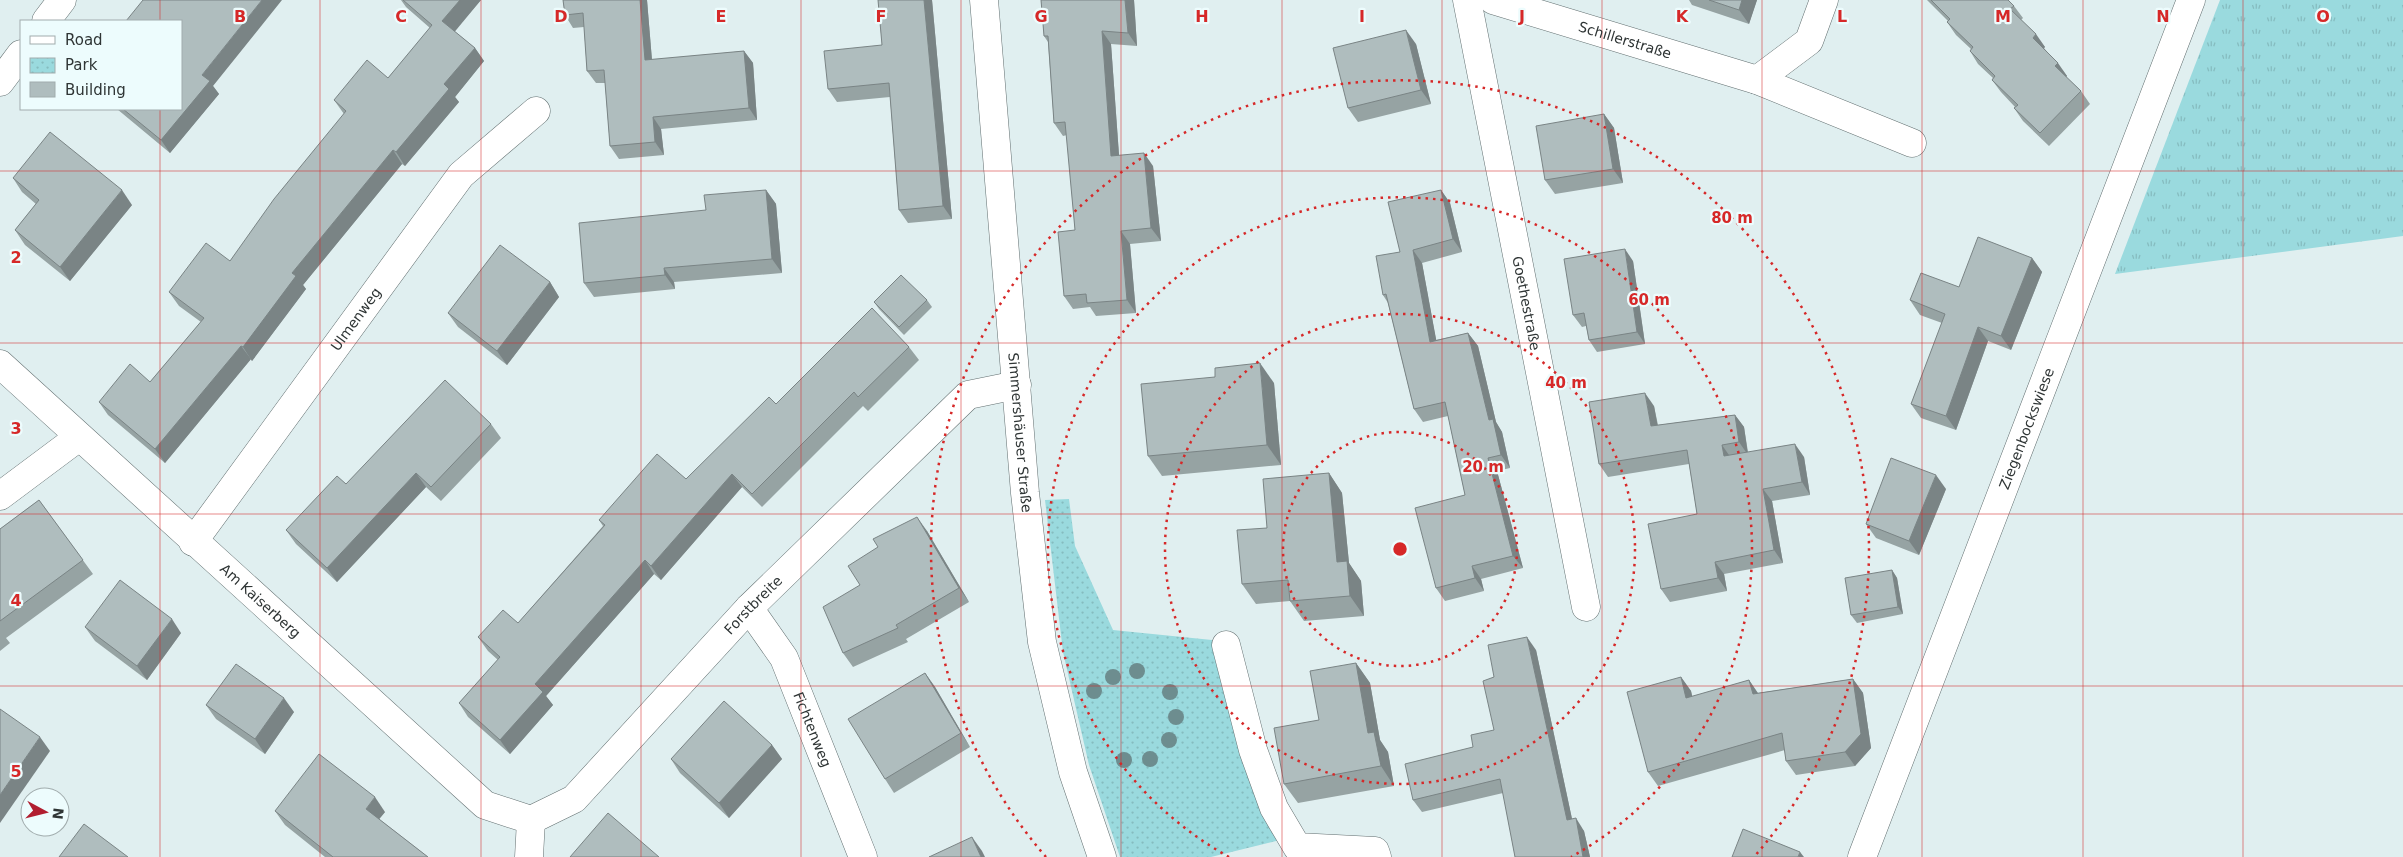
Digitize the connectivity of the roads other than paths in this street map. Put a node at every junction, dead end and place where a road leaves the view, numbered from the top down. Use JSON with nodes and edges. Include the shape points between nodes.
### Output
{"nodes":[{"id":1,"x":62,"y":0,"type":"edge"},
{"id":2,"x":984,"y":0,"type":"edge"},
{"id":3,"x":1467,"y":0,"type":"edge"},
{"id":4,"x":1493,"y":0,"type":"edge"},
{"id":5,"x":1824,"y":0,"type":"edge"},
{"id":6,"x":2191,"y":0,"type":"edge"},
{"id":7,"x":47,"y":20,"type":"edge"},
{"id":8,"x":20,"y":55,"type":"edge"},
{"id":9,"x":1757,"y":80,"type":"junction"},
{"id":10,"x":0,"y":82,"type":"edge"},
{"id":11,"x":536,"y":111,"type":"dead end"},
{"id":12,"x":1912,"y":143,"type":"dead end"},
{"id":13,"x":0,"y":364,"type":"edge"},
{"id":14,"x":1017,"y":385,"type":"junction"},
{"id":15,"x":79,"y":437,"type":"junction"},
{"id":16,"x":0,"y":496,"type":"edge"},
{"id":17,"x":193,"y":542,"type":"junction"},
{"id":18,"x":1586,"y":607,"type":"dead end"},
{"id":19,"x":749,"y":608,"type":"junction"},
{"id":20,"x":1226,"y":645,"type":"dead end"},
{"id":21,"x":531,"y":820,"type":"junction"},
{"id":22,"x":1376,"y":854,"type":"edge"},
{"id":23,"x":530,"y":857,"type":"edge"},
{"id":24,"x":863,"y":857,"type":"edge"},
{"id":25,"x":1102,"y":857,"type":"edge"},
{"id":26,"x":1862,"y":857,"type":"edge"}],
"edges":[{"from":1,"to":7,"type":"street"},
{"from":2,"to":14,"type":"street","name":"Simmershäuser Straße"},
{"from":3,"to":18,"type":"street","name":"Goethestraße"},
{"from":4,"to":9,"type":"street","name":"Schillerstraße"},
{"from":5,"to":9,"type":"street","via":[[1809,41]]},
{"from":6,"to":26,"type":"street","name":"Ziegenbockswiese"},
{"from":8,"to":10,"type":"street"},
{"from":9,"to":12,"type":"street","name":"Schillerstraße"},
{"from":11,"to":17,"type":"street","name":"Ulmenweg","via":[[461,175]]},
{"from":13,"to":15,"type":"street","name":"Am Kaiserberg"},
{"from":14,"to":19,"type":"street","name":"Forstbreite","via":[[968,395]]},
{"from":14,"to":25,"type":"street","name":"Simmershäuser Straße","via":[[1042,642],[1073,772]]},
{"from":15,"to":16,"type":"street"},
{"from":15,"to":17,"type":"street","name":"Am Kaiserberg"},
{"from":17,"to":21,"type":"street","name":"Am Kaiserberg","via":[[485,805]]},
{"from":19,"to":21,"type":"street","name":"Forstbreite","via":[[574,799]]},
{"from":19,"to":24,"type":"street","name":"Fichtenweg","via":[[784,658]]},
{"from":20,"to":22,"type":"street","via":[[1253,750],[1274,808],[1297,847]]},
{"from":21,"to":23,"type":"street"}]}
